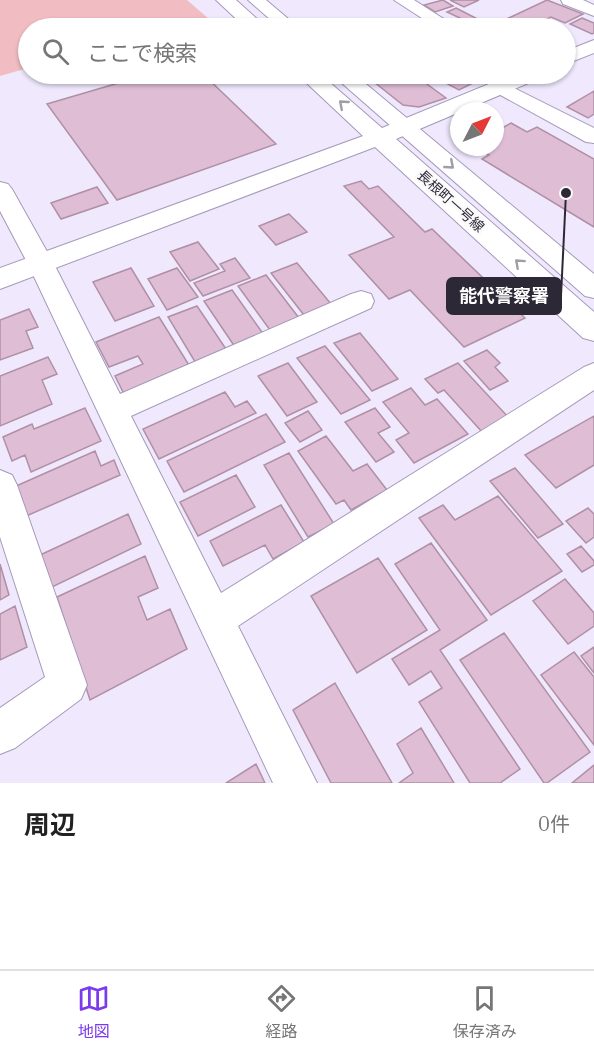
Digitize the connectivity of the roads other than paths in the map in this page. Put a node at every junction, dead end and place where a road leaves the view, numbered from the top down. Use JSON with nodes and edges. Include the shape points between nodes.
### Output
{"nodes":[{"id":1,"x":256,"y":0,"type":"edge"},
{"id":2,"x":402,"y":0,"type":"edge"},
{"id":3,"x":569,"y":0,"type":"edge"},
{"id":4,"x":234,"y":2,"type":"edge"},
{"id":5,"x":594,"y":11,"type":"edge"},
{"id":6,"x":248,"y":18,"type":"edge"},
{"id":7,"x":278,"y":18,"type":"edge"},
{"id":8,"x":432,"y":18,"type":"edge"},
{"id":9,"x":594,"y":46,"type":"edge"},
{"id":10,"x":576,"y":54,"type":"edge"},
{"id":11,"x":320,"y":84,"type":"edge"},
{"id":12,"x":355,"y":84,"type":"edge"},
{"id":13,"x":506,"y":84,"type":"edge"},
{"id":14,"x":500,"y":87,"type":"junction"},
{"id":15,"x":406,"y":127,"type":"junction"},
{"id":16,"x":594,"y":136,"type":"edge"},
{"id":17,"x":381,"y":137,"type":"junction"},
{"id":18,"x":0,"y":189,"type":"edge"},
{"id":19,"x":40,"y":264,"type":"junction"},
{"id":20,"x":0,"y":279,"type":"edge"},
{"id":21,"x":594,"y":289,"type":"edge"},
{"id":22,"x":361,"y":301,"type":"dead end"},
{"id":23,"x":594,"y":330,"type":"edge"},
{"id":24,"x":594,"y":375,"type":"edge"},
{"id":25,"x":113,"y":410,"type":"junction"},
{"id":26,"x":0,"y":485,"type":"edge"},
{"id":27,"x":215,"y":619,"type":"junction"},
{"id":28,"x":0,"y":733,"type":"edge"},
{"id":29,"x":295,"y":783,"type":"edge"}],
"edges":[{"from":1,"to":7,"type":"street"},
{"from":2,"to":8,"type":"street"},
{"from":3,"to":5,"type":"street"},
{"from":4,"to":6,"type":"street"},
{"from":9,"to":10,"type":"street"},
{"from":17,"to":11,"type":"street","name":"長根町一号線","one_way":true},
{"from":12,"to":15,"type":"street"},
{"from":13,"to":14,"type":"street"},
{"from":14,"to":15,"type":"street"},
{"from":14,"to":16,"type":"street"},
{"from":15,"to":17,"type":"street"},
{"from":15,"to":21,"type":"street","one_way":true},
{"from":17,"to":19,"type":"street"},
{"from":23,"to":17,"type":"street","name":"長根町一号線","one_way":true},
{"from":18,"to":19,"type":"street"},
{"from":19,"to":20,"type":"street"},
{"from":19,"to":25,"type":"street"},
{"from":22,"to":25,"type":"street"},
{"from":24,"to":27,"type":"street"},
{"from":25,"to":27,"type":"street"},
{"from":26,"to":28,"type":"street","via":[[67,685]]},
{"from":27,"to":29,"type":"street"}]}
